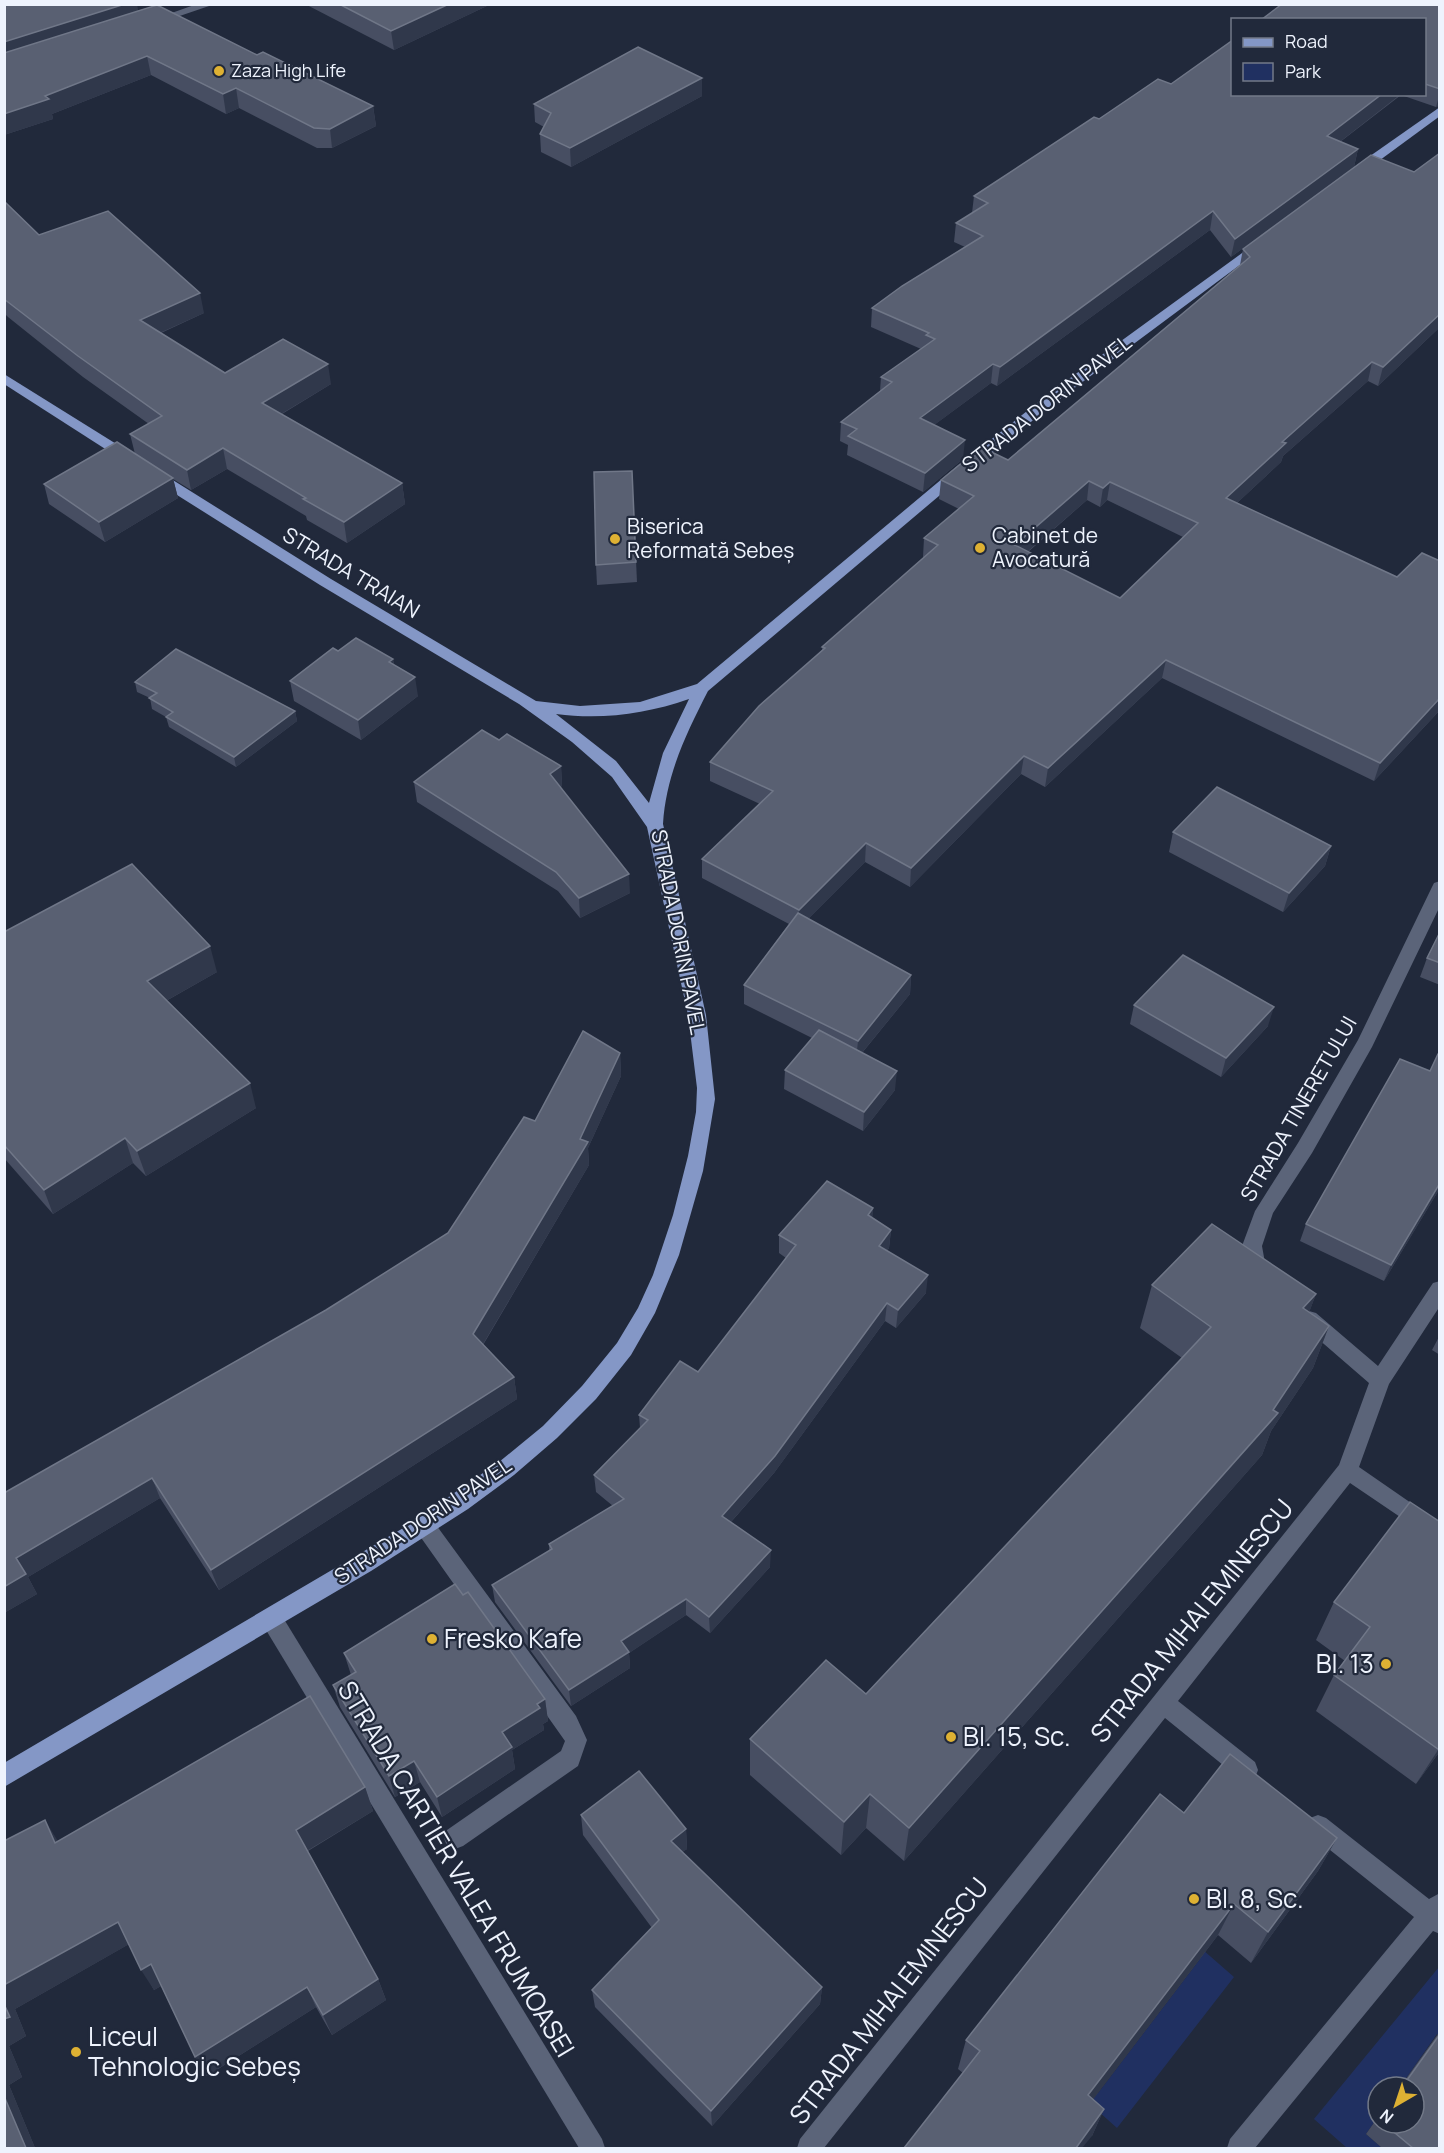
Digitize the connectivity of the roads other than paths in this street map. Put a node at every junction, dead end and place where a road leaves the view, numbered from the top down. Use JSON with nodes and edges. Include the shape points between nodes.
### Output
{"nodes":[{"id":1,"x":210,"y":4,"type":"edge"},
{"id":2,"x":146,"y":21,"type":"edge"},
{"id":3,"x":1440,"y":110,"type":"edge"},
{"id":4,"x":1342,"y":183,"type":"edge"},
{"id":5,"x":1268,"y":238,"type":"edge"},
{"id":6,"x":4,"y":378,"type":"edge"},
{"id":7,"x":702,"y":688,"type":"junction"},
{"id":8,"x":528,"y":704,"type":"junction"},
{"id":9,"x":655,"y":826,"type":"junction"},
{"id":10,"x":1440,"y":887,"type":"edge"},
{"id":11,"x":1266,"y":1286,"type":"edge"},
{"id":12,"x":1440,"y":1289,"type":"edge"},
{"id":13,"x":1291,"y":1305,"type":"edge"},
{"id":14,"x":1380,"y":1380,"type":"junction"},
{"id":15,"x":1348,"y":1470,"type":"junction"},
{"id":16,"x":424,"y":1525,"type":"junction"},
{"id":17,"x":1440,"y":1535,"type":"edge"},
{"id":18,"x":271,"y":1618,"type":"junction"},
{"id":19,"x":1163,"y":1703,"type":"junction"},
{"id":20,"x":4,"y":1776,"type":"edge"},
{"id":21,"x":1264,"y":1783,"type":"edge"},
{"id":22,"x":1301,"y":1812,"type":"edge"},
{"id":23,"x":454,"y":1838,"type":"dead end"},
{"id":24,"x":1436,"y":1913,"type":"edge"},
{"id":25,"x":593,"y":2148,"type":"edge"},
{"id":26,"x":809,"y":2148,"type":"edge"},
{"id":27,"x":1239,"y":2148,"type":"edge"}],
"edges":[{"from":1,"to":2,"type":"street"},
{"from":3,"to":4,"type":"main road"},
{"from":5,"to":7,"type":"main road","name":"STRADA DORIN PAVEL","via":[[960,471]]},
{"from":6,"to":8,"type":"main road","name":"STRADA TRAIAN","via":[[289,561]]},
{"from":7,"to":8,"type":"main road","via":[[669,701],[605,712],[568,712]]},
{"from":7,"to":9,"type":"main road","name":"STRADA DORIN PAVEL","via":[[669,762],[660,789]]},
{"from":8,"to":9,"type":"main road","name":"STRADA TRAIAN","via":[[603,758]]},
{"from":9,"to":16,"type":"main road","name":"STRADA DORIN PAVEL","via":[[695,1000],[706,1092],[695,1169],[675,1242],[653,1298],[624,1349],[580,1401],[486,1484]]},
{"from":10,"to":11,"type":"street","name":"STRADA TINERETULUI","via":[[1366,1042],[1264,1211],[1252,1246],[1258,1279]]},
{"from":12,"to":14,"type":"street","name":"STRADA MIHAI EMINESCU"},
{"from":13,"to":14,"type":"street"},
{"from":14,"to":15,"type":"street","name":"STRADA MIHAI EMINESCU"},
{"from":15,"to":17,"type":"street"},
{"from":15,"to":19,"type":"street","name":"STRADA MIHAI EMINESCU"},
{"from":16,"to":18,"type":"main road","name":"STRADA DORIN PAVEL"},
{"from":16,"to":23,"type":"street","via":[[576,1740],[570,1758]]},
{"from":18,"to":20,"type":"main road","name":"STRADA DORIN PAVEL"},
{"from":18,"to":25,"type":"street","name":"STRADA CARTIER VALEA FRUMOASEI"},
{"from":19,"to":21,"type":"street"},
{"from":19,"to":26,"type":"street","name":"STRADA MIHAI EMINESCU"},
{"from":22,"to":24,"type":"street"},
{"from":24,"to":27,"type":"street"}]}
